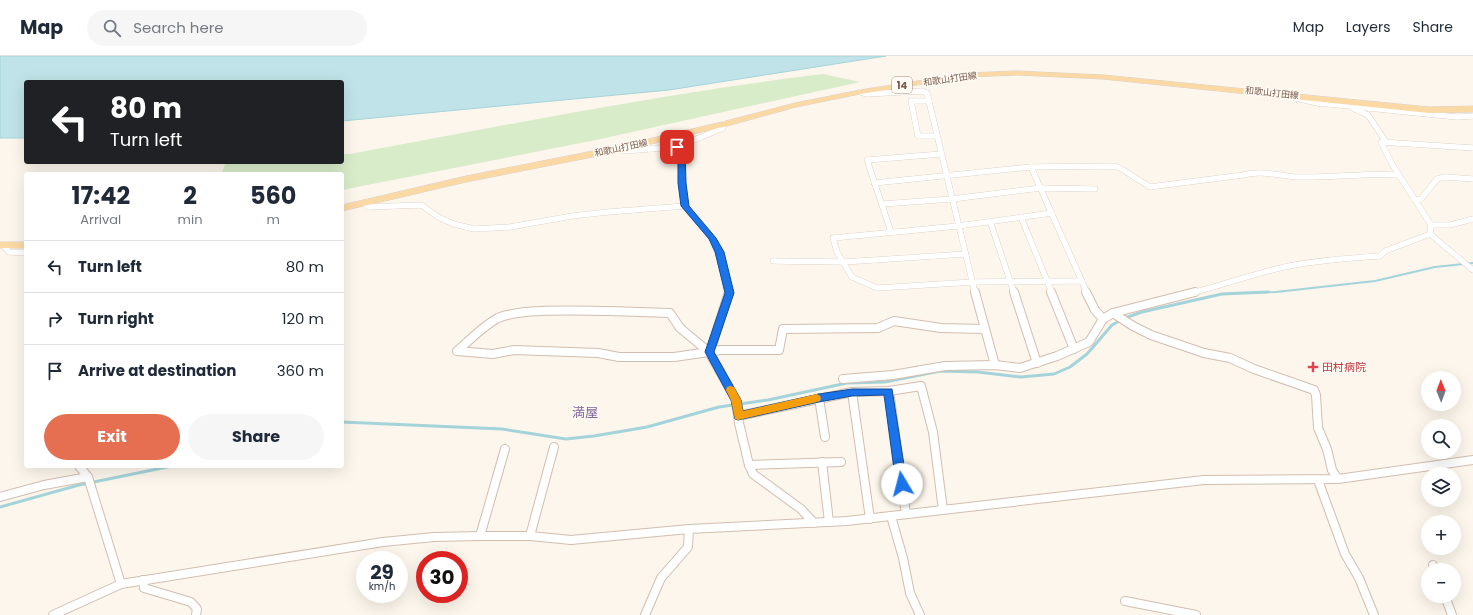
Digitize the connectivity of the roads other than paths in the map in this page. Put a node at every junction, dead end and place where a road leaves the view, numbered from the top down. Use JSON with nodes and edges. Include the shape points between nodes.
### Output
{"nodes":[{"id":1,"x":860,"y":92,"type":"junction"},
{"id":2,"x":1288,"y":94,"type":"junction"},
{"id":3,"x":929,"y":101,"type":"junction"},
{"id":4,"x":1319,"y":103,"type":"junction"},
{"id":5,"x":1473,"y":109,"type":"edge"},
{"id":6,"x":1473,"y":116,"type":"edge"},
{"id":7,"x":724,"y":124,"type":"junction"},
{"id":8,"x":937,"y":136,"type":"junction"},
{"id":9,"x":1386,"y":142,"type":"junction"},
{"id":10,"x":677,"y":147,"type":"junction"},
{"id":11,"x":618,"y":149,"type":"junction"},
{"id":12,"x":1472,"y":150,"type":"edge"},
{"id":13,"x":941,"y":154,"type":"junction"},
{"id":14,"x":1031,"y":167,"type":"junction"},
{"id":15,"x":1398,"y":175,"type":"junction"},
{"id":16,"x":947,"y":176,"type":"junction"},
{"id":17,"x":1473,"y":179,"type":"edge"},
{"id":18,"x":874,"y":183,"type":"junction"},
{"id":19,"x":1041,"y":188,"type":"junction"},
{"id":20,"x":1095,"y":189,"type":"dead end"},
{"id":21,"x":952,"y":199,"type":"junction"},
{"id":22,"x":1415,"y":200,"type":"junction"},
{"id":23,"x":364,"y":203,"type":"junction"},
{"id":24,"x":882,"y":204,"type":"junction"},
{"id":25,"x":685,"y":206,"type":"junction"},
{"id":26,"x":344,"y":208,"type":"edge"},
{"id":27,"x":1052,"y":213,"type":"junction"},
{"id":28,"x":1021,"y":217,"type":"junction"},
{"id":29,"x":1473,"y":219,"type":"edge"},
{"id":30,"x":990,"y":221,"type":"junction"},
{"id":31,"x":1431,"y":225,"type":"junction"},
{"id":32,"x":958,"y":226,"type":"junction"},
{"id":33,"x":891,"y":232,"type":"junction"},
{"id":34,"x":1430,"y":234,"type":"junction"},
{"id":35,"x":1,"y":245,"type":"edge"},
{"id":36,"x":24,"y":245,"type":"edge"},
{"id":37,"x":24,"y":253,"type":"edge"},
{"id":38,"x":965,"y":254,"type":"junction"},
{"id":39,"x":773,"y":261,"type":"dead end"},
{"id":40,"x":844,"y":262,"type":"junction"},
{"id":41,"x":1472,"y":269,"type":"edge"},
{"id":42,"x":1046,"y":281,"type":"junction"},
{"id":43,"x":1082,"y":281,"type":"junction"},
{"id":44,"x":973,"y":282,"type":"junction"},
{"id":45,"x":1010,"y":282,"type":"junction"},
{"id":46,"x":1114,"y":314,"type":"junction"},
{"id":47,"x":1103,"y":318,"type":"junction"},
{"id":48,"x":984,"y":329,"type":"junction"},
{"id":49,"x":1074,"y":349,"type":"junction"},
{"id":50,"x":710,"y":352,"type":"junction"},
{"id":51,"x":1037,"y":363,"type":"junction"},
{"id":52,"x":995,"y":365,"type":"junction"},
{"id":53,"x":843,"y":379,"type":"dead end"},
{"id":54,"x":889,"y":391,"type":"junction"},
{"id":55,"x":852,"y":392,"type":"junction"},
{"id":56,"x":819,"y":398,"type":"junction"},
{"id":57,"x":738,"y":413,"type":"junction"},
{"id":58,"x":825,"y":437,"type":"dead end"},
{"id":59,"x":554,"y":447,"type":"dead end"},
{"id":60,"x":505,"y":449,"type":"dead end"},
{"id":61,"x":1473,"y":460,"type":"edge"},
{"id":62,"x":822,"y":462,"type":"junction"},
{"id":63,"x":841,"y":462,"type":"dead end"},
{"id":64,"x":749,"y":465,"type":"junction"},
{"id":65,"x":81,"y":468,"type":"edge"},
{"id":66,"x":88,"y":477,"type":"junction"},
{"id":67,"x":1338,"y":479,"type":"junction"},
{"id":68,"x":1318,"y":480,"type":"junction"},
{"id":69,"x":0,"y":497,"type":"edge"},
{"id":70,"x":943,"y":510,"type":"junction"},
{"id":71,"x":906,"y":514,"type":"junction"},
{"id":72,"x":891,"y":516,"type":"junction"},
{"id":73,"x":870,"y":519,"type":"junction"},
{"id":74,"x":828,"y":522,"type":"junction"},
{"id":75,"x":814,"y":523,"type":"junction"},
{"id":76,"x":689,"y":529,"type":"junction"},
{"id":77,"x":480,"y":536,"type":"junction"},
{"id":78,"x":530,"y":536,"type":"junction"},
{"id":79,"x":143,"y":580,"type":"junction"},
{"id":80,"x":121,"y":584,"type":"junction"},
{"id":81,"x":1125,"y":601,"type":"dead end"},
{"id":82,"x":1448,"y":603,"type":"edge"},
{"id":83,"x":53,"y":615,"type":"edge"},
{"id":84,"x":196,"y":615,"type":"edge"},
{"id":85,"x":645,"y":615,"type":"edge"},
{"id":86,"x":920,"y":615,"type":"edge"},
{"id":87,"x":1196,"y":615,"type":"edge"},
{"id":88,"x":1374,"y":615,"type":"edge"},
{"id":89,"x":1452,"y":615,"type":"edge"}],
"edges":[{"from":1,"to":2,"type":"main road","name":"和歌山打田線","number":"14","via":[[968,75],[1017,73],[1103,77]]},
{"from":1,"to":3,"type":"street","via":[[866,94],[922,91],[927,93]]},
{"from":1,"to":7,"type":"main road","name":"和歌山打田線","number":"14","via":[[794,105]]},
{"from":2,"to":4,"type":"street","via":[[1291,97]]},
{"from":2,"to":5,"type":"main road","name":"和歌山打田線","number":"14","via":[[1429,110]]},
{"from":3,"to":8,"type":"street"},
{"from":3,"to":8,"type":"street","via":[[911,101],[918,136]]},
{"from":4,"to":6,"type":"street","via":[[1457,117]]},
{"from":4,"to":9,"type":"street","via":[[1355,109],[1368,115]]},
{"from":7,"to":10,"type":"street","via":[[723,128]]},
{"from":7,"to":11,"type":"main road","name":"和歌山打田線","number":"14"},
{"from":8,"to":13,"type":"street"},
{"from":9,"to":12,"type":"street"},
{"from":9,"to":15,"type":"street","via":[[1381,142]]},
{"from":10,"to":11,"type":"street","via":[[623,151]]},
{"from":10,"to":25,"type":"street","via":[[681,151]]},
{"from":11,"to":23,"type":"main road","name":"和歌山打田線","number":"14","via":[[466,179]]},
{"from":13,"to":16,"type":"street"},
{"from":13,"to":18,"type":"street","via":[[867,160]]},
{"from":14,"to":15,"type":"street","via":[[1114,166],[1150,187],[1253,172],[1297,177]]},
{"from":14,"to":16,"type":"street"},
{"from":14,"to":19,"type":"street"},
{"from":15,"to":22,"type":"street"},
{"from":16,"to":18,"type":"street"},
{"from":16,"to":21,"type":"street"},
{"from":17,"to":22,"type":"street","via":[[1437,179],[1421,199]]},
{"from":18,"to":24,"type":"street"},
{"from":19,"to":20,"type":"street"},
{"from":19,"to":21,"type":"street"},
{"from":19,"to":27,"type":"street"},
{"from":21,"to":24,"type":"street"},
{"from":21,"to":32,"type":"street"},
{"from":22,"to":31,"type":"street"},
{"from":23,"to":25,"type":"street","via":[[369,207],[421,205],[440,218],[474,229],[510,227],[608,212]]},
{"from":23,"to":26,"type":"main road","name":"和歌山打田線","number":"14"},
{"from":24,"to":33,"type":"street"},
{"from":25,"to":50,"type":"street","via":[[712,238],[720,252],[729,293]]},
{"from":27,"to":28,"type":"street"},
{"from":27,"to":43,"type":"street"},
{"from":28,"to":30,"type":"street"},
{"from":28,"to":42,"type":"street"},
{"from":29,"to":31,"type":"street","via":[[1450,225]]},
{"from":30,"to":32,"type":"street"},
{"from":30,"to":45,"type":"street"},
{"from":31,"to":34,"type":"street"},
{"from":32,"to":33,"type":"street"},
{"from":32,"to":38,"type":"street"},
{"from":33,"to":40,"type":"street","via":[[833,238],[837,252]]},
{"from":34,"to":41,"type":"street"},
{"from":34,"to":46,"type":"street","via":[[1385,250],[1380,256],[1289,266]]},
{"from":35,"to":36,"type":"main road"},
{"from":35,"to":37,"type":"street","via":[[9,252]]},
{"from":38,"to":40,"type":"street"},
{"from":38,"to":44,"type":"street"},
{"from":39,"to":40,"type":"street"},
{"from":40,"to":44,"type":"street","via":[[852,277],[877,288]]},
{"from":42,"to":43,"type":"street"},
{"from":42,"to":45,"type":"street"},
{"from":42,"to":49,"type":"street"},
{"from":43,"to":47,"type":"street","via":[[1095,310]]},
{"from":44,"to":45,"type":"street"},
{"from":44,"to":48,"type":"street"},
{"from":45,"to":51,"type":"street"},
{"from":46,"to":47,"type":"street"},
{"from":46,"to":67,"type":"street","via":[[1151,335],[1204,353],[1230,358],[1314,390],[1318,428],[1332,470]]},
{"from":47,"to":49,"type":"street","via":[[1089,342]]},
{"from":48,"to":50,"type":"street","via":[[942,328],[894,321],[878,328],[783,329],[779,350]]},
{"from":48,"to":52,"type":"street"},
{"from":49,"to":51,"type":"street"},
{"from":50,"to":50,"type":"street","via":[[674,357],[619,357],[590,353],[514,350],[493,354],[457,351],[497,319],[506,316],[525,313],[625,310],[670,313],[680,328]]},
{"from":50,"to":57,"type":"street","via":[[736,400]]},
{"from":51,"to":52,"type":"street","via":[[1020,368]]},
{"from":52,"to":53,"type":"street","via":[[946,366],[892,375]]},
{"from":54,"to":55,"type":"street"},
{"from":54,"to":70,"type":"street","via":[[921,386],[933,437]]},
{"from":54,"to":71,"type":"street"},
{"from":55,"to":56,"type":"street"},
{"from":55,"to":73,"type":"street"},
{"from":56,"to":57,"type":"street"},
{"from":56,"to":58,"type":"street"},
{"from":57,"to":64,"type":"street"},
{"from":59,"to":78,"type":"street"},
{"from":60,"to":77,"type":"street"},
{"from":61,"to":67,"type":"street"},
{"from":62,"to":63,"type":"street"},
{"from":62,"to":64,"type":"street"},
{"from":62,"to":74,"type":"street"},
{"from":64,"to":75,"type":"street","via":[[754,474],[801,509]]},
{"from":65,"to":66,"type":"street"},
{"from":66,"to":69,"type":"street","via":[[52,482]]},
{"from":66,"to":80,"type":"street"},
{"from":67,"to":68,"type":"street"},
{"from":68,"to":70,"type":"street","via":[[1204,480]]},
{"from":68,"to":88,"type":"street","via":[[1345,554],[1359,578]]},
{"from":70,"to":71,"type":"street"},
{"from":71,"to":72,"type":"street"},
{"from":72,"to":73,"type":"street"},
{"from":72,"to":86,"type":"street","via":[[910,593]]},
{"from":73,"to":74,"type":"street"},
{"from":74,"to":75,"type":"street"},
{"from":75,"to":76,"type":"street"},
{"from":76,"to":78,"type":"street","via":[[571,540]]},
{"from":76,"to":85,"type":"street","via":[[688,547],[661,578]]},
{"from":77,"to":78,"type":"street"},
{"from":77,"to":79,"type":"street","via":[[383,542]]},
{"from":79,"to":80,"type":"street"},
{"from":79,"to":84,"type":"street","via":[[144,588],[191,602],[197,609]]},
{"from":80,"to":83,"type":"street"},
{"from":81,"to":87,"type":"street"},
{"from":82,"to":89,"type":"street"}]}
